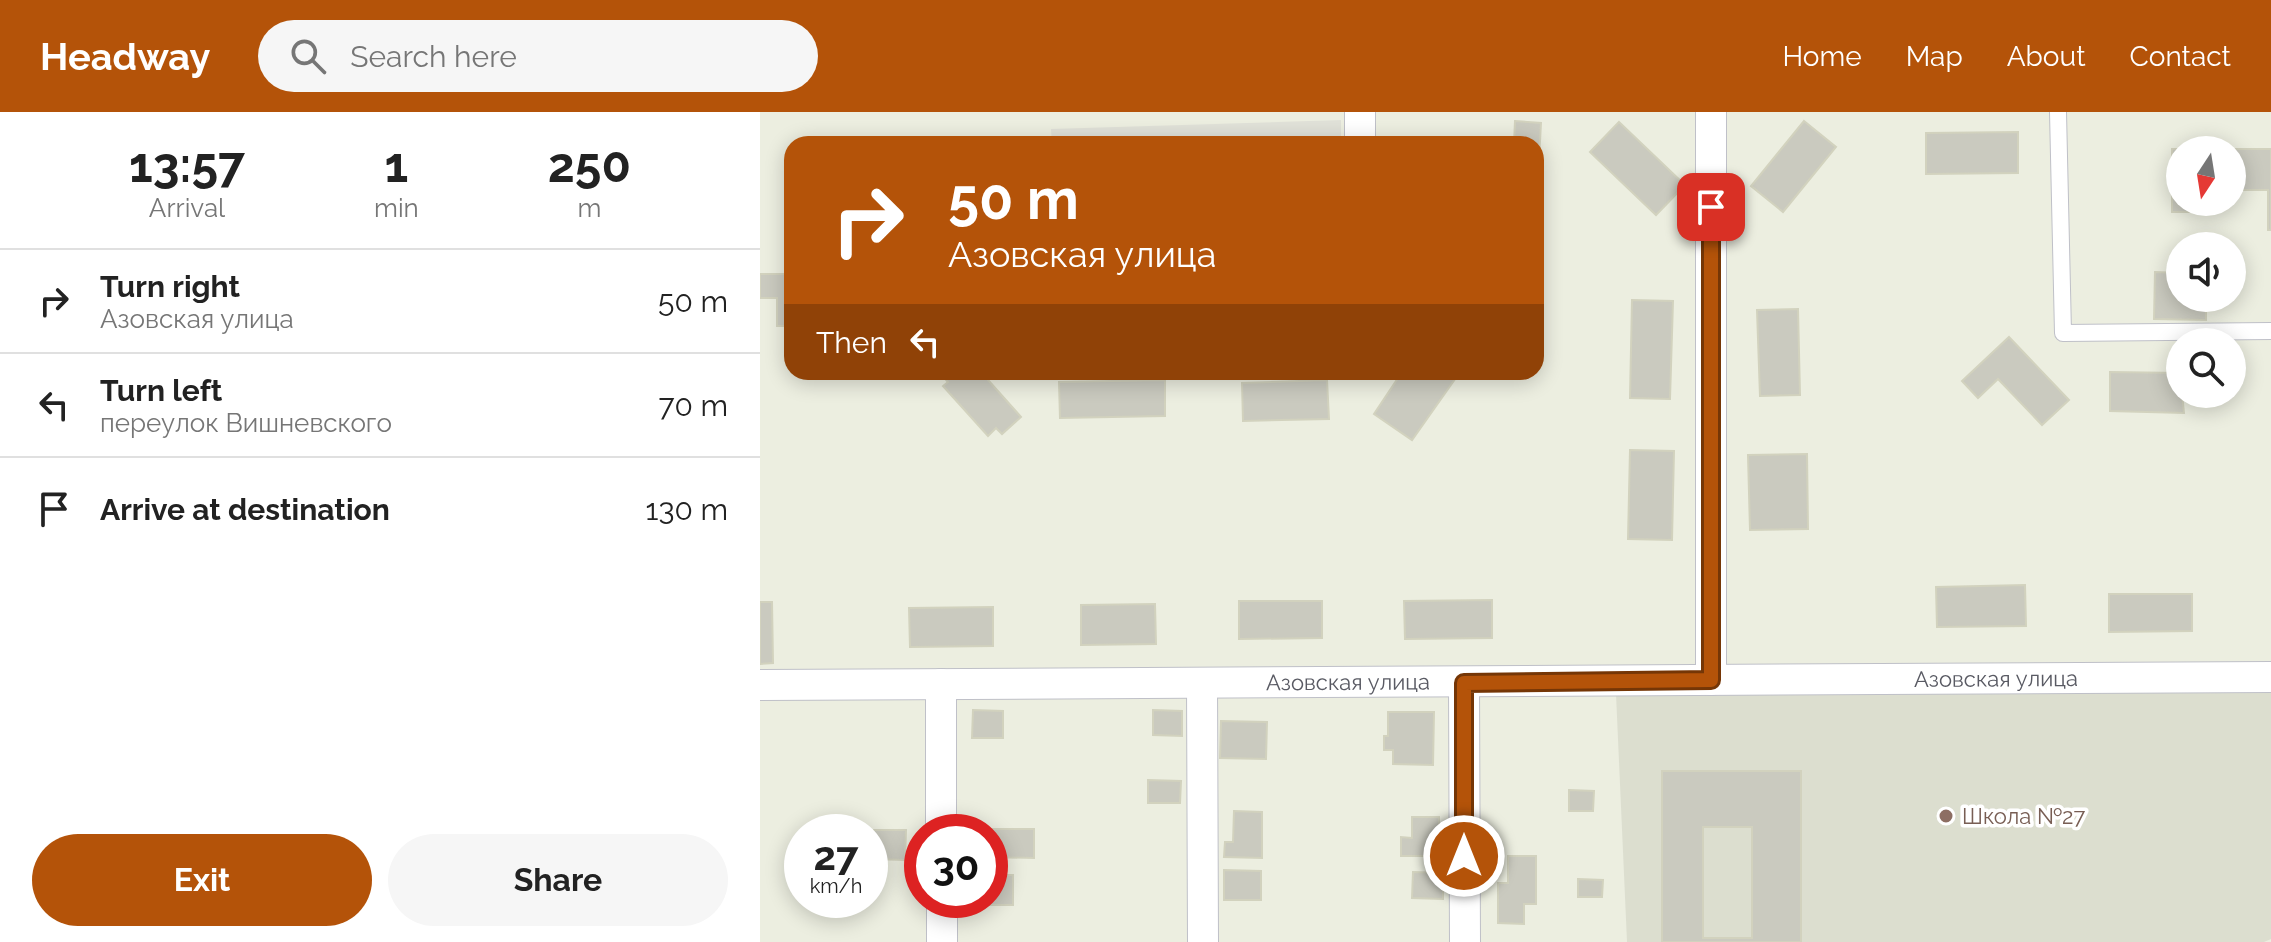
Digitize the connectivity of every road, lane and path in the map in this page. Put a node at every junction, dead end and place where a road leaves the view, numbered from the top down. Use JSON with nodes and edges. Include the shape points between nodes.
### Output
{"nodes":[{"id":1,"x":1360,"y":112,"type":"edge"},
{"id":2,"x":1711,"y":112,"type":"edge"},
{"id":3,"x":2058,"y":112,"type":"edge"},
{"id":4,"x":1360,"y":136,"type":"edge"},
{"id":5,"x":2271,"y":331,"type":"edge"},
{"id":6,"x":2271,"y":677,"type":"edge"},
{"id":7,"x":1711,"y":680,"type":"junction"},
{"id":8,"x":1202,"y":683,"type":"junction"},
{"id":9,"x":1464,"y":683,"type":"junction"},
{"id":10,"x":941,"y":684,"type":"junction"},
{"id":11,"x":760,"y":685,"type":"edge"},
{"id":12,"x":941,"y":814,"type":"edge"},
{"id":13,"x":942,"y":918,"type":"edge"},
{"id":14,"x":942,"y":942,"type":"edge"},
{"id":15,"x":1203,"y":942,"type":"edge"},
{"id":16,"x":1465,"y":942,"type":"edge"}],
"edges":[{"from":1,"to":4,"type":"street"},
{"from":2,"to":7,"type":"street"},
{"from":3,"to":5,"type":"lane","via":[[2063,333]]},
{"from":6,"to":7,"type":"street","name":"Азовская улица"},
{"from":7,"to":9,"type":"street","name":"Азовская улица"},
{"from":8,"to":9,"type":"street","name":"Азовская улица"},
{"from":8,"to":10,"type":"street","name":"Азовская улица"},
{"from":8,"to":15,"type":"street"},
{"from":9,"to":16,"type":"street"},
{"from":10,"to":11,"type":"street","name":"Азовская улица"},
{"from":10,"to":12,"type":"street"},
{"from":13,"to":14,"type":"street"}]}
